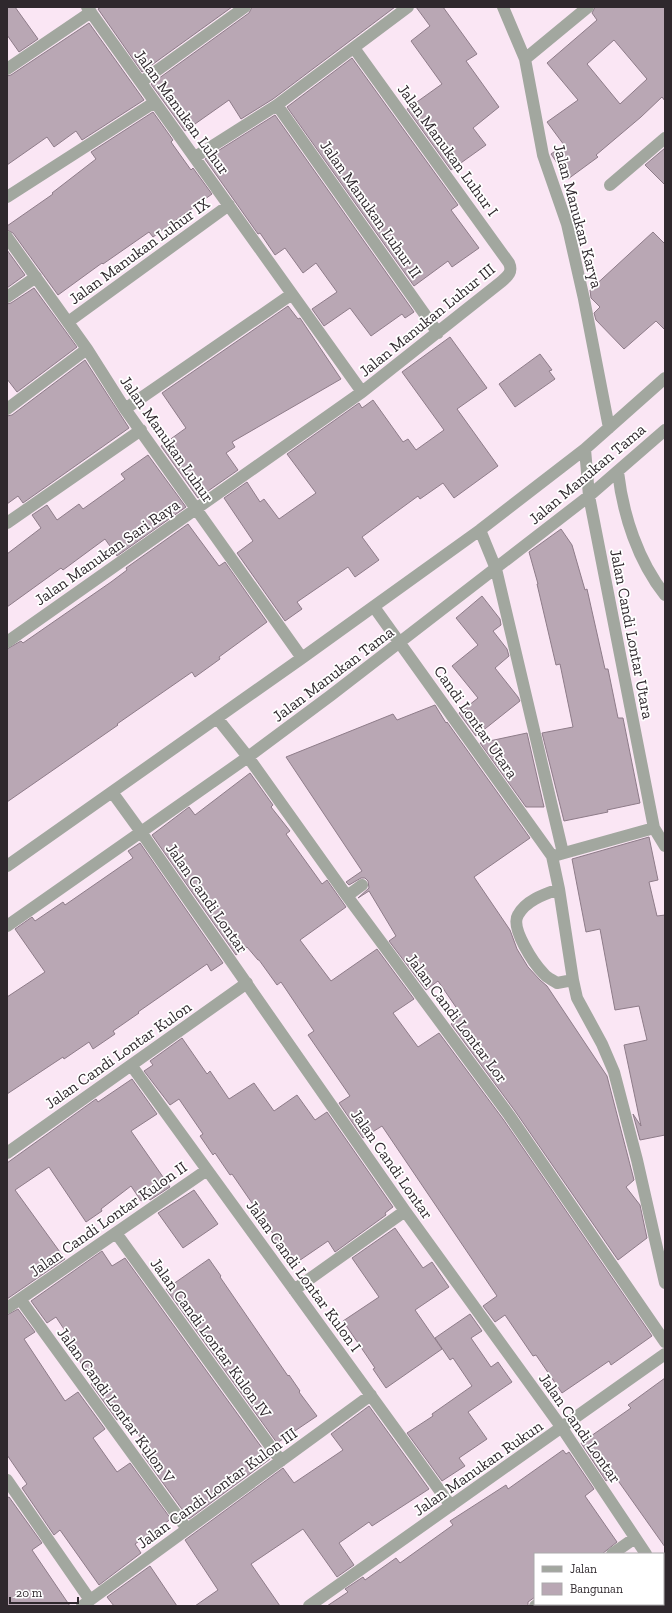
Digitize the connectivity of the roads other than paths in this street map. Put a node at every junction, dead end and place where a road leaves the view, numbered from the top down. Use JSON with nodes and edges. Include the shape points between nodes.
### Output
{"nodes":[{"id":1,"x":245,"y":7,"type":"edge"},
{"id":2,"x":408,"y":7,"type":"edge"},
{"id":3,"x":503,"y":7,"type":"edge"},
{"id":4,"x":588,"y":7,"type":"edge"},
{"id":5,"x":89,"y":10,"type":"edge"},
{"id":6,"x":354,"y":48,"type":"junction"},
{"id":7,"x":525,"y":59,"type":"junction"},
{"id":8,"x":7,"y":69,"type":"edge"},
{"id":9,"x":141,"y":82,"type":"junction"},
{"id":10,"x":155,"y":102,"type":"junction"},
{"id":11,"x":277,"y":105,"type":"junction"},
{"id":12,"x":665,"y":138,"type":"edge"},
{"id":13,"x":195,"y":157,"type":"junction"},
{"id":14,"x":610,"y":185,"type":"dead end"},
{"id":15,"x":7,"y":198,"type":"edge"},
{"id":16,"x":229,"y":205,"type":"junction"},
{"id":17,"x":7,"y":237,"type":"edge"},
{"id":18,"x":510,"y":272,"type":"joint"},
{"id":19,"x":36,"y":277,"type":"junction"},
{"id":20,"x":292,"y":294,"type":"junction"},
{"id":21,"x":7,"y":297,"type":"edge"},
{"id":22,"x":68,"y":322,"type":"junction"},
{"id":23,"x":438,"y":333,"type":"junction"},
{"id":24,"x":87,"y":349,"type":"junction"},
{"id":25,"x":665,"y":378,"type":"edge"},
{"id":26,"x":362,"y":392,"type":"junction"},
{"id":27,"x":7,"y":409,"type":"edge"},
{"id":28,"x":125,"y":409,"type":"junction"},
{"id":29,"x":609,"y":428,"type":"junction"},
{"id":30,"x":141,"y":430,"type":"junction"},
{"id":31,"x":665,"y":430,"type":"edge"},
{"id":32,"x":584,"y":449,"type":"junction"},
{"id":33,"x":618,"y":472,"type":"junction"},
{"id":34,"x":589,"y":496,"type":"junction"},
{"id":35,"x":196,"y":509,"type":"junction"},
{"id":36,"x":7,"y":523,"type":"edge"},
{"id":37,"x":480,"y":530,"type":"junction"},
{"id":38,"x":496,"y":569,"type":"junction"},
{"id":39,"x":665,"y":596,"type":"edge"},
{"id":40,"x":374,"y":607,"type":"junction"},
{"id":41,"x":7,"y":642,"type":"edge"},
{"id":42,"x":400,"y":642,"type":"junction"},
{"id":43,"x":302,"y":658,"type":"junction"},
{"id":44,"x":217,"y":718,"type":"junction"},
{"id":45,"x":248,"y":758,"type":"junction"},
{"id":46,"x":112,"y":792,"type":"junction"},
{"id":47,"x":654,"y":828,"type":"junction"},
{"id":48,"x":141,"y":832,"type":"junction"},
{"id":49,"x":665,"y":847,"type":"edge"},
{"id":50,"x":558,"y":854,"type":"junction"},
{"id":51,"x":7,"y":866,"type":"edge"},
{"id":52,"x":362,"y":885,"type":"dead end"},
{"id":53,"x":559,"y":889,"type":"junction"},
{"id":54,"x":347,"y":896,"type":"junction"},
{"id":55,"x":7,"y":926,"type":"edge"},
{"id":56,"x":573,"y":980,"type":"junction"},
{"id":57,"x":247,"y":983,"type":"junction"},
{"id":58,"x":131,"y":1065,"type":"junction"},
{"id":59,"x":7,"y":1153,"type":"edge"},
{"id":60,"x":207,"y":1170,"type":"junction"},
{"id":61,"x":406,"y":1211,"type":"junction"},
{"id":62,"x":116,"y":1233,"type":"junction"},
{"id":63,"x":665,"y":1283,"type":"edge"},
{"id":64,"x":294,"y":1290,"type":"junction"},
{"id":65,"x":20,"y":1299,"type":"junction"},
{"id":66,"x":7,"y":1308,"type":"edge"},
{"id":67,"x":665,"y":1342,"type":"edge"},
{"id":68,"x":665,"y":1354,"type":"edge"},
{"id":69,"x":371,"y":1395,"type":"junction"},
{"id":70,"x":562,"y":1428,"type":"junction"},
{"id":71,"x":281,"y":1461,"type":"junction"},
{"id":72,"x":7,"y":1480,"type":"edge"},
{"id":73,"x":452,"y":1506,"type":"junction"},
{"id":74,"x":187,"y":1529,"type":"junction"},
{"id":75,"x":635,"y":1538,"type":"junction"},
{"id":76,"x":613,"y":1553,"type":"edge"},
{"id":77,"x":645,"y":1553,"type":"edge"},
{"id":78,"x":86,"y":1603,"type":"edge"},
{"id":79,"x":309,"y":1606,"type":"edge"}],
"edges":[{"from":1,"to":9,"type":"street"},
{"from":2,"to":6,"type":"street"},
{"from":3,"to":7,"type":"street","name":"Jalan Manukan Karya"},
{"from":4,"to":7,"type":"street"},
{"from":5,"to":8,"type":"street"},
{"from":5,"to":9,"type":"street","name":"Jalan Manukan Luhur"},
{"from":6,"to":11,"type":"street"},
{"from":6,"to":18,"type":"street","name":"Jalan Manukan Luhur I","via":[[509,263]]},
{"from":7,"to":29,"type":"street","name":"Jalan Manukan Karya","via":[[543,155],[567,224]]},
{"from":9,"to":10,"type":"street","name":"Jalan Manukan Luhur"},
{"from":10,"to":13,"type":"street","name":"Jalan Manukan Luhur"},
{"from":10,"to":15,"type":"street"},
{"from":11,"to":13,"type":"street"},
{"from":11,"to":23,"type":"street","name":"Jalan Manukan Luhur II"},
{"from":12,"to":14,"type":"street"},
{"from":13,"to":16,"type":"street","name":"Jalan Manukan Luhur"},
{"from":16,"to":20,"type":"street","name":"Jalan Manukan Luhur"},
{"from":16,"to":22,"type":"street","name":"Jalan Manukan Luhur IX"},
{"from":17,"to":19,"type":"street","name":"Jalan Manukan Luhur"},
{"from":18,"to":23,"type":"street","name":"Jalan Manukan Luhur III"},
{"from":19,"to":21,"type":"street"},
{"from":19,"to":22,"type":"street","name":"Jalan Manukan Luhur"},
{"from":20,"to":26,"type":"street","name":"Jalan Manukan Luhur"},
{"from":20,"to":28,"type":"street"},
{"from":22,"to":24,"type":"street","name":"Jalan Manukan Luhur"},
{"from":23,"to":26,"type":"street","name":"Jalan Manukan Luhur III"},
{"from":24,"to":27,"type":"street"},
{"from":24,"to":28,"type":"street","name":"Jalan Manukan Luhur"},
{"from":25,"to":29,"type":"street","name":"Jalan Manukan Tama"},
{"from":26,"to":35,"type":"street","name":"Jalan Manukan Sari Raya"},
{"from":28,"to":30,"type":"street","name":"Jalan Manukan Luhur"},
{"from":29,"to":32,"type":"street","name":"Jalan Manukan Tama"},
{"from":30,"to":35,"type":"street","name":"Jalan Manukan Luhur"},
{"from":30,"to":36,"type":"street"},
{"from":31,"to":33,"type":"street","name":"Jalan Manukan Tama"},
{"from":32,"to":34,"type":"street","name":"Jalan Candi Lontar Utara"},
{"from":32,"to":37,"type":"street","name":"Jalan Manukan Tama"},
{"from":33,"to":34,"type":"street","name":"Jalan Manukan Tama"},
{"from":33,"to":39,"type":"street","via":[[625,511],[638,546],[648,571]]},
{"from":34,"to":38,"type":"street","name":"Jalan Manukan Tama"},
{"from":34,"to":47,"type":"street","name":"Jalan Candi Lontar Utara"},
{"from":35,"to":41,"type":"street","name":"Jalan Manukan Sari Raya"},
{"from":35,"to":43,"type":"street","name":"Jalan Manukan Luhur"},
{"from":37,"to":38,"type":"street"},
{"from":37,"to":40,"type":"street","name":"Jalan Manukan Tama"},
{"from":38,"to":42,"type":"street","name":"Jalan Manukan Tama"},
{"from":38,"to":50,"type":"street"},
{"from":40,"to":42,"type":"street","name":"Candi Lontar Utara"},
{"from":40,"to":43,"type":"street","name":"Jalan Manukan Tama"},
{"from":42,"to":45,"type":"street","name":"Jalan Manukan Tama"},
{"from":42,"to":50,"type":"street","name":"Candi Lontar Utara"},
{"from":43,"to":44,"type":"street","name":"Jalan Manukan Tama"},
{"from":44,"to":45,"type":"street","name":"Jalan Candi Lontar Lor"},
{"from":44,"to":46,"type":"street","name":"Jalan Manukan Tama"},
{"from":45,"to":48,"type":"street","name":"Jalan Manukan Tama"},
{"from":45,"to":54,"type":"street","name":"Jalan Candi Lontar Lor"},
{"from":46,"to":48,"type":"street","name":"Jalan Candi Lontar"},
{"from":46,"to":51,"type":"street","name":"Jalan Manukan Tama"},
{"from":47,"to":49,"type":"street","name":"Jalan Candi Lontar Utara"},
{"from":47,"to":50,"type":"street"},
{"from":48,"to":55,"type":"street","name":"Jalan Manukan Tama"},
{"from":48,"to":57,"type":"street","name":"Jalan Candi Lontar"},
{"from":50,"to":53,"type":"street"},
{"from":52,"to":54,"type":"street"},
{"from":53,"to":56,"type":"street"},
{"from":53,"to":56,"type":"street","via":[[527,904],[517,915],[516,927],[525,946],[545,975],[557,983]]},
{"from":54,"to":67,"type":"street","name":"Jalan Candi Lontar Lor","via":[[509,1115]]},
{"from":56,"to":63,"type":"street","via":[[580,1004],[614,1072]]},
{"from":57,"to":58,"type":"street","name":"Jalan Candi Lontar Kulon"},
{"from":57,"to":61,"type":"street","name":"Jalan Candi Lontar"},
{"from":58,"to":59,"type":"street","name":"Jalan Candi Lontar Kulon"},
{"from":58,"to":60,"type":"street","name":"Jalan Candi Lontar Kulon I"},
{"from":60,"to":62,"type":"street","name":"Jalan Candi Lontar Kulon II"},
{"from":60,"to":64,"type":"street","name":"Jalan Candi Lontar Kulon I"},
{"from":61,"to":64,"type":"street"},
{"from":61,"to":70,"type":"street","name":"Jalan Candi Lontar"},
{"from":62,"to":65,"type":"street","name":"Jalan Candi Lontar Kulon II"},
{"from":62,"to":71,"type":"street","name":"Jalan Candi Lontar Kulon IV"},
{"from":64,"to":69,"type":"street","name":"Jalan Candi Lontar Kulon I"},
{"from":65,"to":66,"type":"street","name":"Jalan Candi Lontar Kulon II"},
{"from":65,"to":74,"type":"street","name":"Jalan Candi Lontar Kulon V"},
{"from":68,"to":70,"type":"street","name":"Jalan Manukan Rukun"},
{"from":69,"to":71,"type":"street","name":"Jalan Candi Lontar Kulon III"},
{"from":69,"to":73,"type":"street","name":"Jalan Candi Lontar Kulon I"},
{"from":70,"to":73,"type":"street","name":"Jalan Manukan Rukun"},
{"from":70,"to":75,"type":"street","name":"Jalan Candi Lontar"},
{"from":71,"to":74,"type":"street","name":"Jalan Candi Lontar Kulon III"},
{"from":72,"to":78,"type":"street"},
{"from":73,"to":79,"type":"street","name":"Jalan Manukan Rukun"},
{"from":74,"to":78,"type":"street","name":"Jalan Candi Lontar Kulon III"},
{"from":75,"to":76,"type":"street"},
{"from":75,"to":77,"type":"street","name":"Jalan Candi Lontar"}]}
